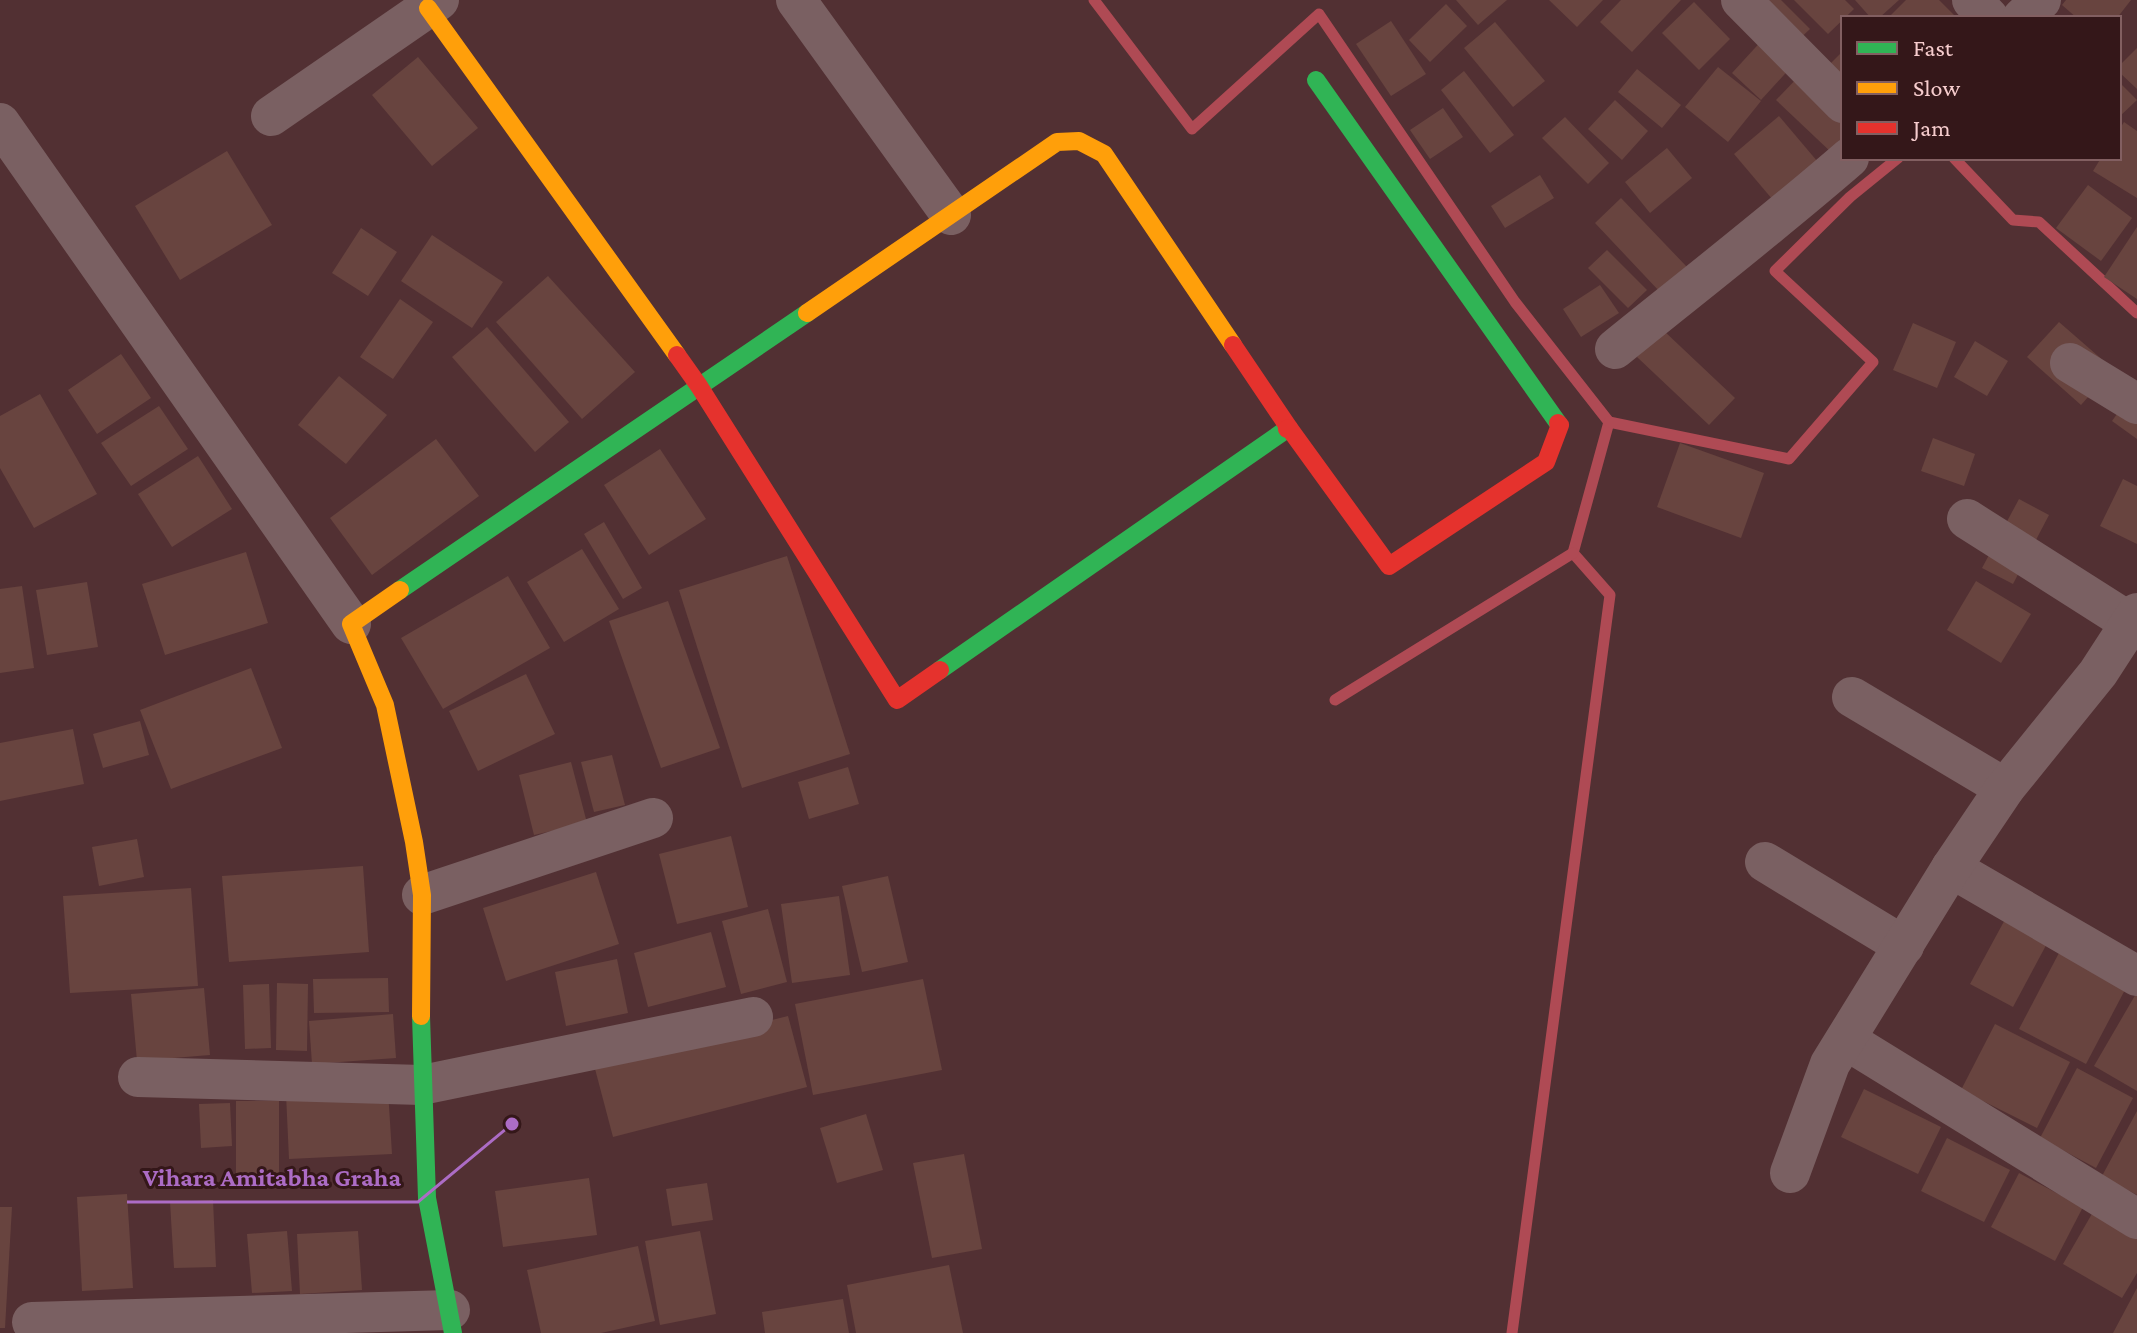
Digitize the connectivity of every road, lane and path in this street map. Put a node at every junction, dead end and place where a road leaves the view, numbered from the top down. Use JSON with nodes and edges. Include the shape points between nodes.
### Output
{"nodes":[{"id":1,"x":796,"y":0,"type":"edge"},
{"id":2,"x":1741,"y":0,"type":"edge"},
{"id":3,"x":1972,"y":0,"type":"edge"},
{"id":4,"x":2041,"y":0,"type":"edge"},
{"id":5,"x":434,"y":4,"type":"edge"},
{"id":6,"x":1987,"y":16,"type":"edge"},
{"id":7,"x":2024,"y":16,"type":"edge"},
{"id":8,"x":1316,"y":80,"type":"dead end"},
{"id":9,"x":1841,"y":101,"type":"edge"},
{"id":10,"x":271,"y":116,"type":"dead end"},
{"id":11,"x":0,"y":123,"type":"edge"},
{"id":12,"x":1847,"y":160,"type":"edge"},
{"id":13,"x":951,"y":215,"type":"junction"},
{"id":14,"x":1615,"y":349,"type":"dead end"},
{"id":15,"x":2070,"y":363,"type":"dead end"},
{"id":16,"x":699,"y":386,"type":"junction"},
{"id":17,"x":2137,"y":404,"type":"edge"},
{"id":18,"x":1289,"y":428,"type":"junction"},
{"id":19,"x":1967,"y":519,"type":"dead end"},
{"id":20,"x":2135,"y":621,"type":"edge"},
{"id":21,"x":351,"y":624,"type":"junction"},
{"id":22,"x":1852,"y":697,"type":"dead end"},
{"id":23,"x":2005,"y":788,"type":"junction"},
{"id":24,"x":653,"y":818,"type":"dead end"},
{"id":25,"x":1765,"y":862,"type":"dead end"},
{"id":26,"x":1951,"y":868,"type":"junction"},
{"id":27,"x":422,"y":895,"type":"junction"},
{"id":28,"x":1904,"y":946,"type":"junction"},
{"id":29,"x":2137,"y":976,"type":"edge"},
{"id":30,"x":753,"y":1017,"type":"dead end"},
{"id":31,"x":1846,"y":1040,"type":"junction"},
{"id":32,"x":138,"y":1077,"type":"dead end"},
{"id":33,"x":422,"y":1085,"type":"junction"},
{"id":34,"x":1790,"y":1173,"type":"dead end"},
{"id":35,"x":2137,"y":1219,"type":"edge"},
{"id":36,"x":451,"y":1321,"type":"edge"},
{"id":37,"x":32,"y":1322,"type":"dead end"}],
"edges":[{"from":1,"to":13,"type":"street"},
{"from":2,"to":9,"type":"street"},
{"from":3,"to":6,"type":"street"},
{"from":4,"to":7,"type":"street"},
{"from":5,"to":10,"type":"street"},
{"from":5,"to":16,"type":"street"},
{"from":8,"to":18,"type":"street","via":[[1560,425],[1546,462],[1389,566]]},
{"from":11,"to":21,"type":"street"},
{"from":12,"to":14,"type":"street"},
{"from":13,"to":16,"type":"street"},
{"from":13,"to":18,"type":"street","via":[[1057,142],[1079,141],[1104,154]]},
{"from":15,"to":17,"type":"street"},
{"from":16,"to":18,"type":"street","via":[[897,700]]},
{"from":16,"to":21,"type":"street"},
{"from":19,"to":20,"type":"street"},
{"from":20,"to":23,"type":"street"},
{"from":21,"to":27,"type":"street","via":[[385,705]]},
{"from":22,"to":23,"type":"street"},
{"from":23,"to":26,"type":"street"},
{"from":24,"to":27,"type":"street"},
{"from":25,"to":28,"type":"street"},
{"from":26,"to":28,"type":"street"},
{"from":26,"to":29,"type":"street"},
{"from":27,"to":33,"type":"street"},
{"from":28,"to":31,"type":"street"},
{"from":30,"to":33,"type":"street"},
{"from":31,"to":34,"type":"street","via":[[1830,1064]]},
{"from":31,"to":35,"type":"street"},
{"from":32,"to":33,"type":"street"},
{"from":33,"to":36,"type":"street","via":[[427,1198]]},
{"from":36,"to":37,"type":"street"}]}
